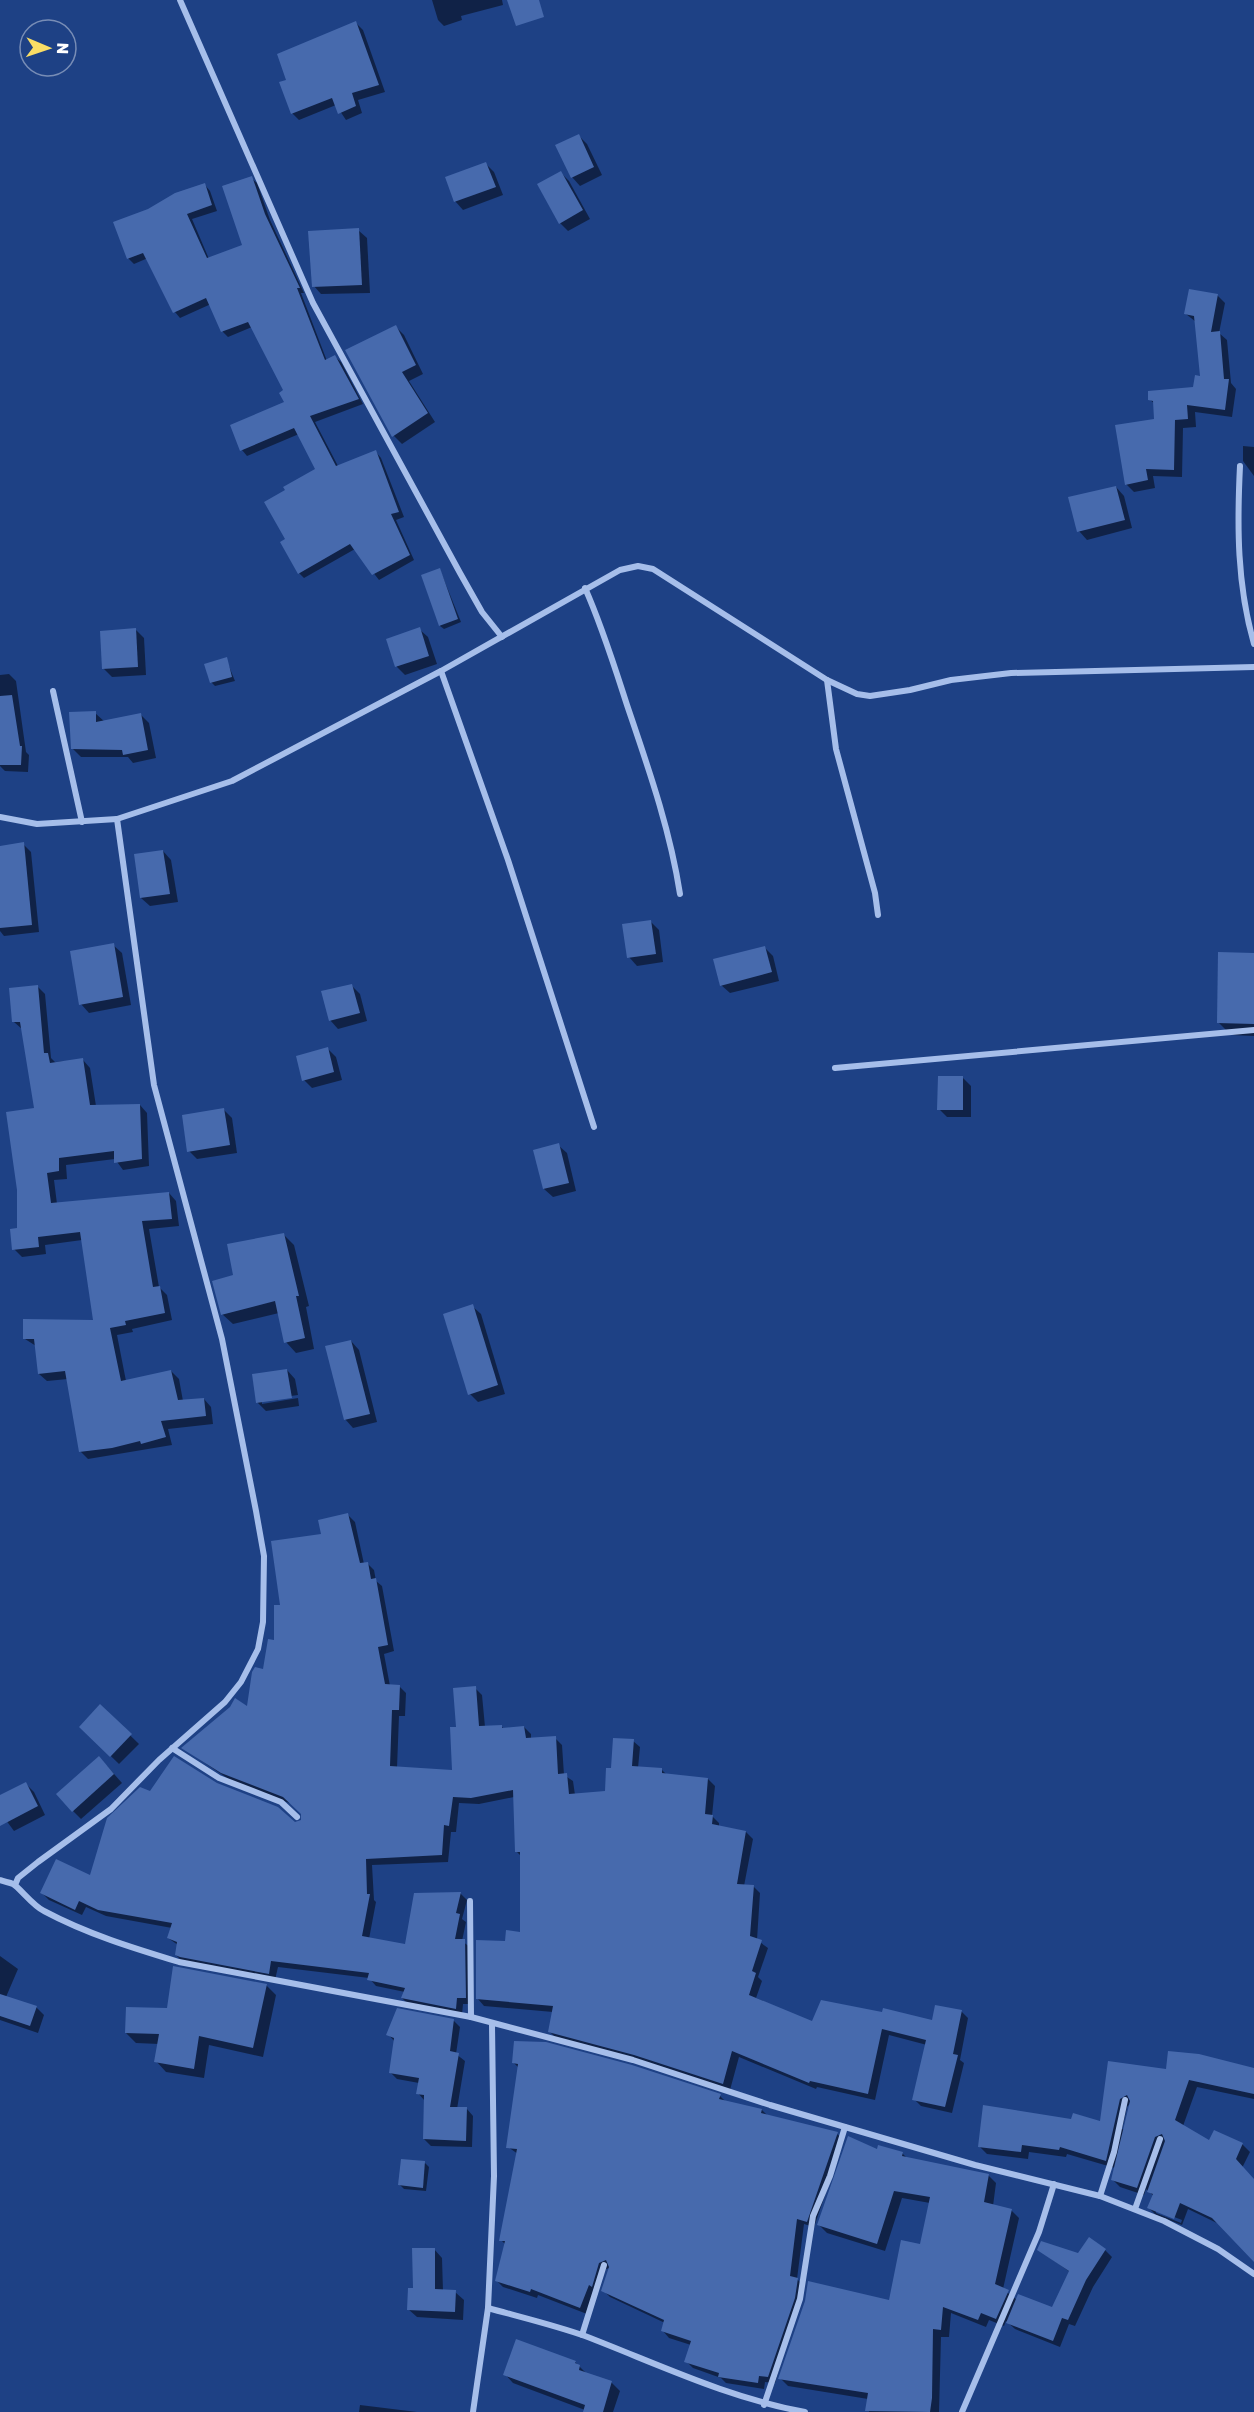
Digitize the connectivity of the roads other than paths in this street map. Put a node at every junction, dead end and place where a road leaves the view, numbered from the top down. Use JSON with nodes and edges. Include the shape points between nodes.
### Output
{"nodes":[{"id":1,"x":180,"y":0,"type":"edge"},
{"id":2,"x":1240,"y":466,"type":"dead end"},
{"id":3,"x":585,"y":588,"type":"junction"},
{"id":4,"x":502,"y":637,"type":"junction"},
{"id":5,"x":1254,"y":644,"type":"edge"},
{"id":6,"x":1254,"y":667,"type":"edge"},
{"id":7,"x":441,"y":671,"type":"junction"},
{"id":8,"x":826,"y":680,"type":"junction"},
{"id":9,"x":53,"y":691,"type":"dead end"},
{"id":10,"x":0,"y":817,"type":"edge"},
{"id":11,"x":117,"y":819,"type":"junction"},
{"id":12,"x":82,"y":822,"type":"junction"},
{"id":13,"x":680,"y":894,"type":"dead end"},
{"id":14,"x":879,"y":915,"type":"dead end"},
{"id":15,"x":1254,"y":1030,"type":"edge"},
{"id":16,"x":835,"y":1068,"type":"dead end"},
{"id":17,"x":594,"y":1127,"type":"dead end"},
{"id":18,"x":172,"y":1748,"type":"junction"},
{"id":19,"x":297,"y":1817,"type":"dead end"},
{"id":20,"x":0,"y":1880,"type":"edge"},
{"id":21,"x":15,"y":1885,"type":"junction"},
{"id":22,"x":470,"y":1901,"type":"dead end"},
{"id":23,"x":471,"y":2017,"type":"junction"},
{"id":24,"x":492,"y":2025,"type":"junction"},
{"id":25,"x":1125,"y":2100,"type":"dead end"},
{"id":26,"x":845,"y":2127,"type":"junction"},
{"id":27,"x":1160,"y":2139,"type":"dead end"},
{"id":28,"x":1054,"y":2184,"type":"junction"},
{"id":29,"x":1100,"y":2196,"type":"junction"},
{"id":30,"x":1135,"y":2210,"type":"junction"},
{"id":31,"x":604,"y":2265,"type":"dead end"},
{"id":32,"x":1254,"y":2274,"type":"edge"},
{"id":33,"x":488,"y":2308,"type":"junction"},
{"id":34,"x":582,"y":2335,"type":"junction"},
{"id":35,"x":764,"y":2404,"type":"junction"},
{"id":36,"x":473,"y":2412,"type":"edge"},
{"id":37,"x":805,"y":2412,"type":"edge"},
{"id":38,"x":963,"y":2412,"type":"edge"}],
"edges":[{"from":1,"to":4,"type":"street","via":[[313,303],[465,583]]},
{"from":2,"to":5,"type":"street","via":[[1239,571]]},
{"from":3,"to":4,"type":"street"},
{"from":3,"to":8,"type":"street","via":[[620,570],[638,566],[653,569]]},
{"from":3,"to":13,"type":"street","via":[[606,637],[646,757],[674,853]]},
{"from":4,"to":7,"type":"street"},
{"from":6,"to":8,"type":"street","via":[[1023,672],[951,680],[889,693],[857,694]]},
{"from":7,"to":11,"type":"street","via":[[232,781]]},
{"from":7,"to":17,"type":"street","via":[[508,860]]},
{"from":8,"to":14,"type":"street","via":[[836,749]]},
{"from":9,"to":12,"type":"street"},
{"from":10,"to":12,"type":"street","via":[[37,824]]},
{"from":11,"to":12,"type":"street"},
{"from":11,"to":18,"type":"street","via":[[154,1085],[222,1339],[264,1556],[263,1622],[258,1649],[236,1690]]},
{"from":15,"to":16,"type":"street"},
{"from":18,"to":19,"type":"street","via":[[219,1778],[281,1802]]},
{"from":18,"to":21,"type":"street","via":[[111,1809],[18,1878]]},
{"from":20,"to":21,"type":"street"},
{"from":21,"to":23,"type":"street","via":[[41,1910],[137,1950],[179,1962]]},
{"from":22,"to":23,"type":"street"},
{"from":23,"to":24,"type":"street"},
{"from":24,"to":26,"type":"street","via":[[633,2060]]},
{"from":24,"to":33,"type":"street","via":[[494,2176]]},
{"from":25,"to":29,"type":"street"},
{"from":26,"to":28,"type":"street"},
{"from":26,"to":35,"type":"street","via":[[813,2216],[800,2299]]},
{"from":27,"to":30,"type":"street"},
{"from":28,"to":29,"type":"street"},
{"from":28,"to":38,"type":"street","via":[[1039,2232]]},
{"from":29,"to":30,"type":"street"},
{"from":30,"to":32,"type":"street","via":[[1218,2249]]},
{"from":31,"to":34,"type":"street"},
{"from":33,"to":34,"type":"street"},
{"from":33,"to":36,"type":"street"},
{"from":34,"to":35,"type":"street","via":[[714,2389]]},
{"from":35,"to":37,"type":"street"}]}
